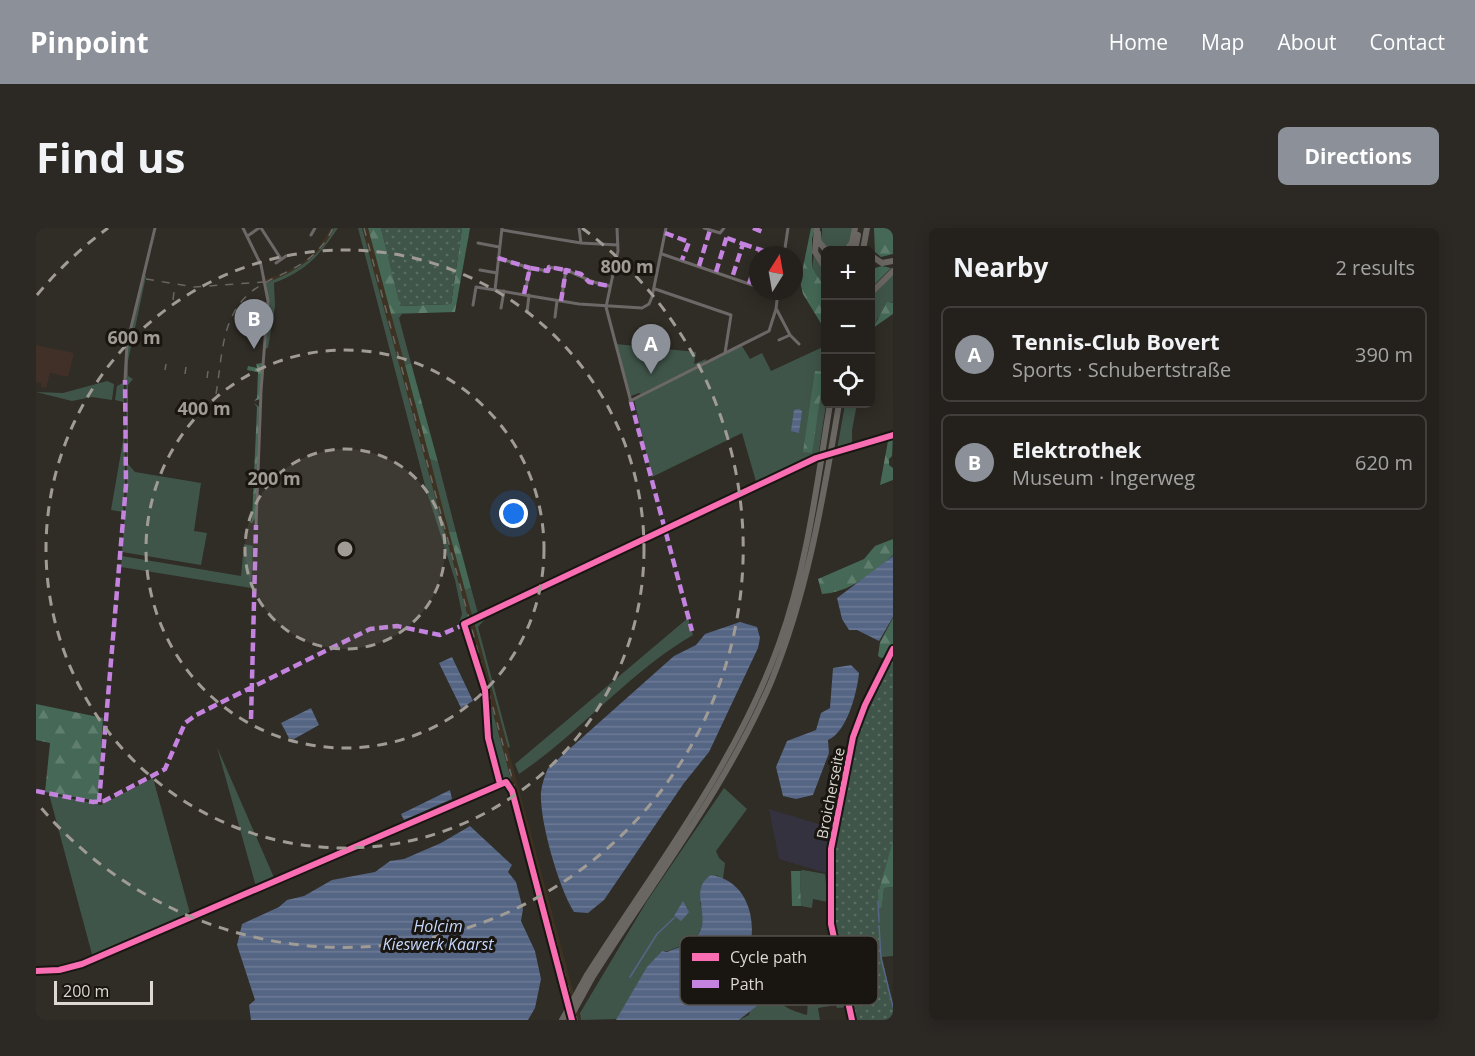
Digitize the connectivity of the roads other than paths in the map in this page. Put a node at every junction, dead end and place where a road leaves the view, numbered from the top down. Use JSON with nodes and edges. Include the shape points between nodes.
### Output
{"nodes":[{"id":1,"x":156,"y":228,"type":"edge"},
{"id":2,"x":243,"y":228,"type":"edge"},
{"id":3,"x":260,"y":228,"type":"edge"},
{"id":4,"x":579,"y":228,"type":"edge"},
{"id":5,"x":617,"y":228,"type":"edge"},
{"id":6,"x":666,"y":228,"type":"edge"},
{"id":7,"x":704,"y":228,"type":"edge"},
{"id":8,"x":724,"y":228,"type":"edge"},
{"id":9,"x":788,"y":228,"type":"edge"},
{"id":10,"x":818,"y":228,"type":"edge"},
{"id":11,"x":857,"y":228,"type":"edge"},
{"id":12,"x":869,"y":228,"type":"edge"},
{"id":13,"x":313,"y":229,"type":"edge"},
{"id":14,"x":502,"y":229,"type":"edge"},
{"id":15,"x":249,"y":235,"type":"junction"},
{"id":16,"x":311,"y":235,"type":"dead end"},
{"id":17,"x":478,"y":243,"type":"dead end"},
{"id":18,"x":581,"y":243,"type":"junction"},
{"id":19,"x":618,"y":245,"type":"junction"},
{"id":20,"x":785,"y":246,"type":"edge"},
{"id":21,"x":822,"y":246,"type":"edge"},
{"id":22,"x":849,"y":246,"type":"edge"},
{"id":23,"x":855,"y":246,"type":"edge"},
{"id":24,"x":864,"y":246,"type":"edge"},
{"id":25,"x":868,"y":246,"type":"edge"},
{"id":26,"x":499,"y":248,"type":"junction"},
{"id":27,"x":662,"y":254,"type":"junction"},
{"id":28,"x":286,"y":256,"type":"dead end"},
{"id":29,"x":498,"y":258,"type":"junction"},
{"id":30,"x":875,"y":258,"type":"edge"},
{"id":31,"x":281,"y":259,"type":"junction"},
{"id":32,"x":893,"y":261,"type":"edge"},
{"id":33,"x":821,"y":262,"type":"edge"},
{"id":34,"x":276,"y":263,"type":"dead end"},
{"id":35,"x":530,"y":268,"type":"junction"},
{"id":36,"x":480,"y":270,"type":"dead end"},
{"id":37,"x":566,"y":270,"type":"junction"},
{"id":38,"x":893,"y":271,"type":"edge"},
{"id":39,"x":497,"y":273,"type":"junction"},
{"id":40,"x":749,"y":284,"type":"edge"},
{"id":41,"x":609,"y":286,"type":"junction"},
{"id":42,"x":655,"y":289,"type":"junction"},
{"id":43,"x":875,"y":289,"type":"edge"},
{"id":44,"x":495,"y":290,"type":"junction"},
{"id":45,"x":504,"y":291,"type":"junction"},
{"id":46,"x":524,"y":294,"type":"junction"},
{"id":47,"x":529,"y":295,"type":"junction"},
{"id":48,"x":777,"y":300,"type":"edge"},
{"id":49,"x":559,"y":301,"type":"junction"},
{"id":50,"x":606,"y":304,"type":"junction"},
{"id":51,"x":473,"y":305,"type":"dead end"},
{"id":52,"x":501,"y":308,"type":"dead end"},
{"id":53,"x":776,"y":309,"type":"junction"},
{"id":54,"x":527,"y":312,"type":"dead end"},
{"id":55,"x":555,"y":317,"type":"dead end"},
{"id":56,"x":790,"y":335,"type":"junction"},
{"id":57,"x":780,"y":340,"type":"dead end"},
{"id":58,"x":799,"y":344,"type":"dead end"},
{"id":59,"x":725,"y":353,"type":"junction"},
{"id":60,"x":125,"y":380,"type":"dead end"},
{"id":61,"x":829,"y":408,"type":"edge"},
{"id":62,"x":837,"y":408,"type":"edge"},
{"id":63,"x":256,"y":525,"type":"dead end"},
{"id":64,"x":893,"y":649,"type":"edge"},
{"id":65,"x":834,"y":936,"type":"edge"},
{"id":66,"x":590,"y":977,"type":"junction"},
{"id":67,"x":849,"y":1005,"type":"edge"},
{"id":68,"x":562,"y":1020,"type":"edge"},
{"id":69,"x":569,"y":1020,"type":"edge"},
{"id":70,"x":852,"y":1020,"type":"edge"}],
"edges":[{"from":1,"to":60,"type":"street","via":[[127,344]]},
{"from":2,"to":15,"type":"street"},
{"from":3,"to":15,"type":"street"},
{"from":3,"to":31,"type":"street"},
{"from":4,"to":18,"type":"street"},
{"from":5,"to":19,"type":"street"},
{"from":6,"to":27,"type":"street"},
{"from":7,"to":8,"type":"street","via":[[720,233]]},
{"from":9,"to":20,"type":"street"},
{"from":10,"to":21,"type":"highway"},
{"from":10,"to":33,"type":"highway","via":[[815,252]]},
{"from":11,"to":22,"type":"highway"},
{"from":11,"to":23,"type":"highway"},
{"from":12,"to":24,"type":"highway"},
{"from":12,"to":25,"type":"highway"},
{"from":13,"to":16,"type":"street"},
{"from":14,"to":18,"type":"street"},
{"from":14,"to":26,"type":"street"},
{"from":15,"to":63,"type":"street","via":[[261,265],[268,301]]},
{"from":17,"to":26,"type":"street"},
{"from":18,"to":19,"type":"street"},
{"from":19,"to":41,"type":"street"},
{"from":26,"to":29,"type":"street"},
{"from":27,"to":40,"type":"street"},
{"from":27,"to":42,"type":"street"},
{"from":28,"to":31,"type":"street"},
{"from":29,"to":35,"type":"street"},
{"from":29,"to":39,"type":"street"},
{"from":30,"to":32,"type":"highway","via":[[882,263]]},
{"from":31,"to":34,"type":"street"},
{"from":35,"to":37,"type":"street"},
{"from":35,"to":46,"type":"street"},
{"from":36,"to":39,"type":"street"},
{"from":37,"to":41,"type":"street","via":[[581,274],[589,282]]},
{"from":37,"to":49,"type":"street"},
{"from":38,"to":43,"type":"highway"},
{"from":39,"to":44,"type":"street"},
{"from":41,"to":50,"type":"street"},
{"from":42,"to":50,"type":"street","via":[[649,304],[642,308]]},
{"from":42,"to":59,"type":"street","via":[[731,315]]},
{"from":44,"to":45,"type":"street"},
{"from":44,"to":51,"type":"street","via":[[476,287]]},
{"from":45,"to":46,"type":"street"},
{"from":45,"to":52,"type":"street"},
{"from":46,"to":47,"type":"street"},
{"from":47,"to":49,"type":"street"},
{"from":47,"to":54,"type":"street"},
{"from":48,"to":53,"type":"street"},
{"from":49,"to":50,"type":"street"},
{"from":49,"to":55,"type":"street"},
{"from":50,"to":59,"type":"street","via":[[631,401]]},
{"from":53,"to":56,"type":"street"},
{"from":53,"to":59,"type":"street","via":[[769,331]]},
{"from":56,"to":57,"type":"street"},
{"from":56,"to":58,"type":"street"},
{"from":61,"to":66,"type":"highway","via":[[800,579],[765,681],[708,789]]},
{"from":62,"to":66,"type":"highway","via":[[811,558],[795,617],[770,684],[718,783]]},
{"from":64,"to":65,"type":"street","name":"Broicherseite","via":[[853,737],[831,849]]},
{"from":66,"to":68,"type":"highway","bridge":true},
{"from":66,"to":69,"type":"highway","bridge":true},
{"from":67,"to":70,"type":"street","name":"Broicherseite"}]}
